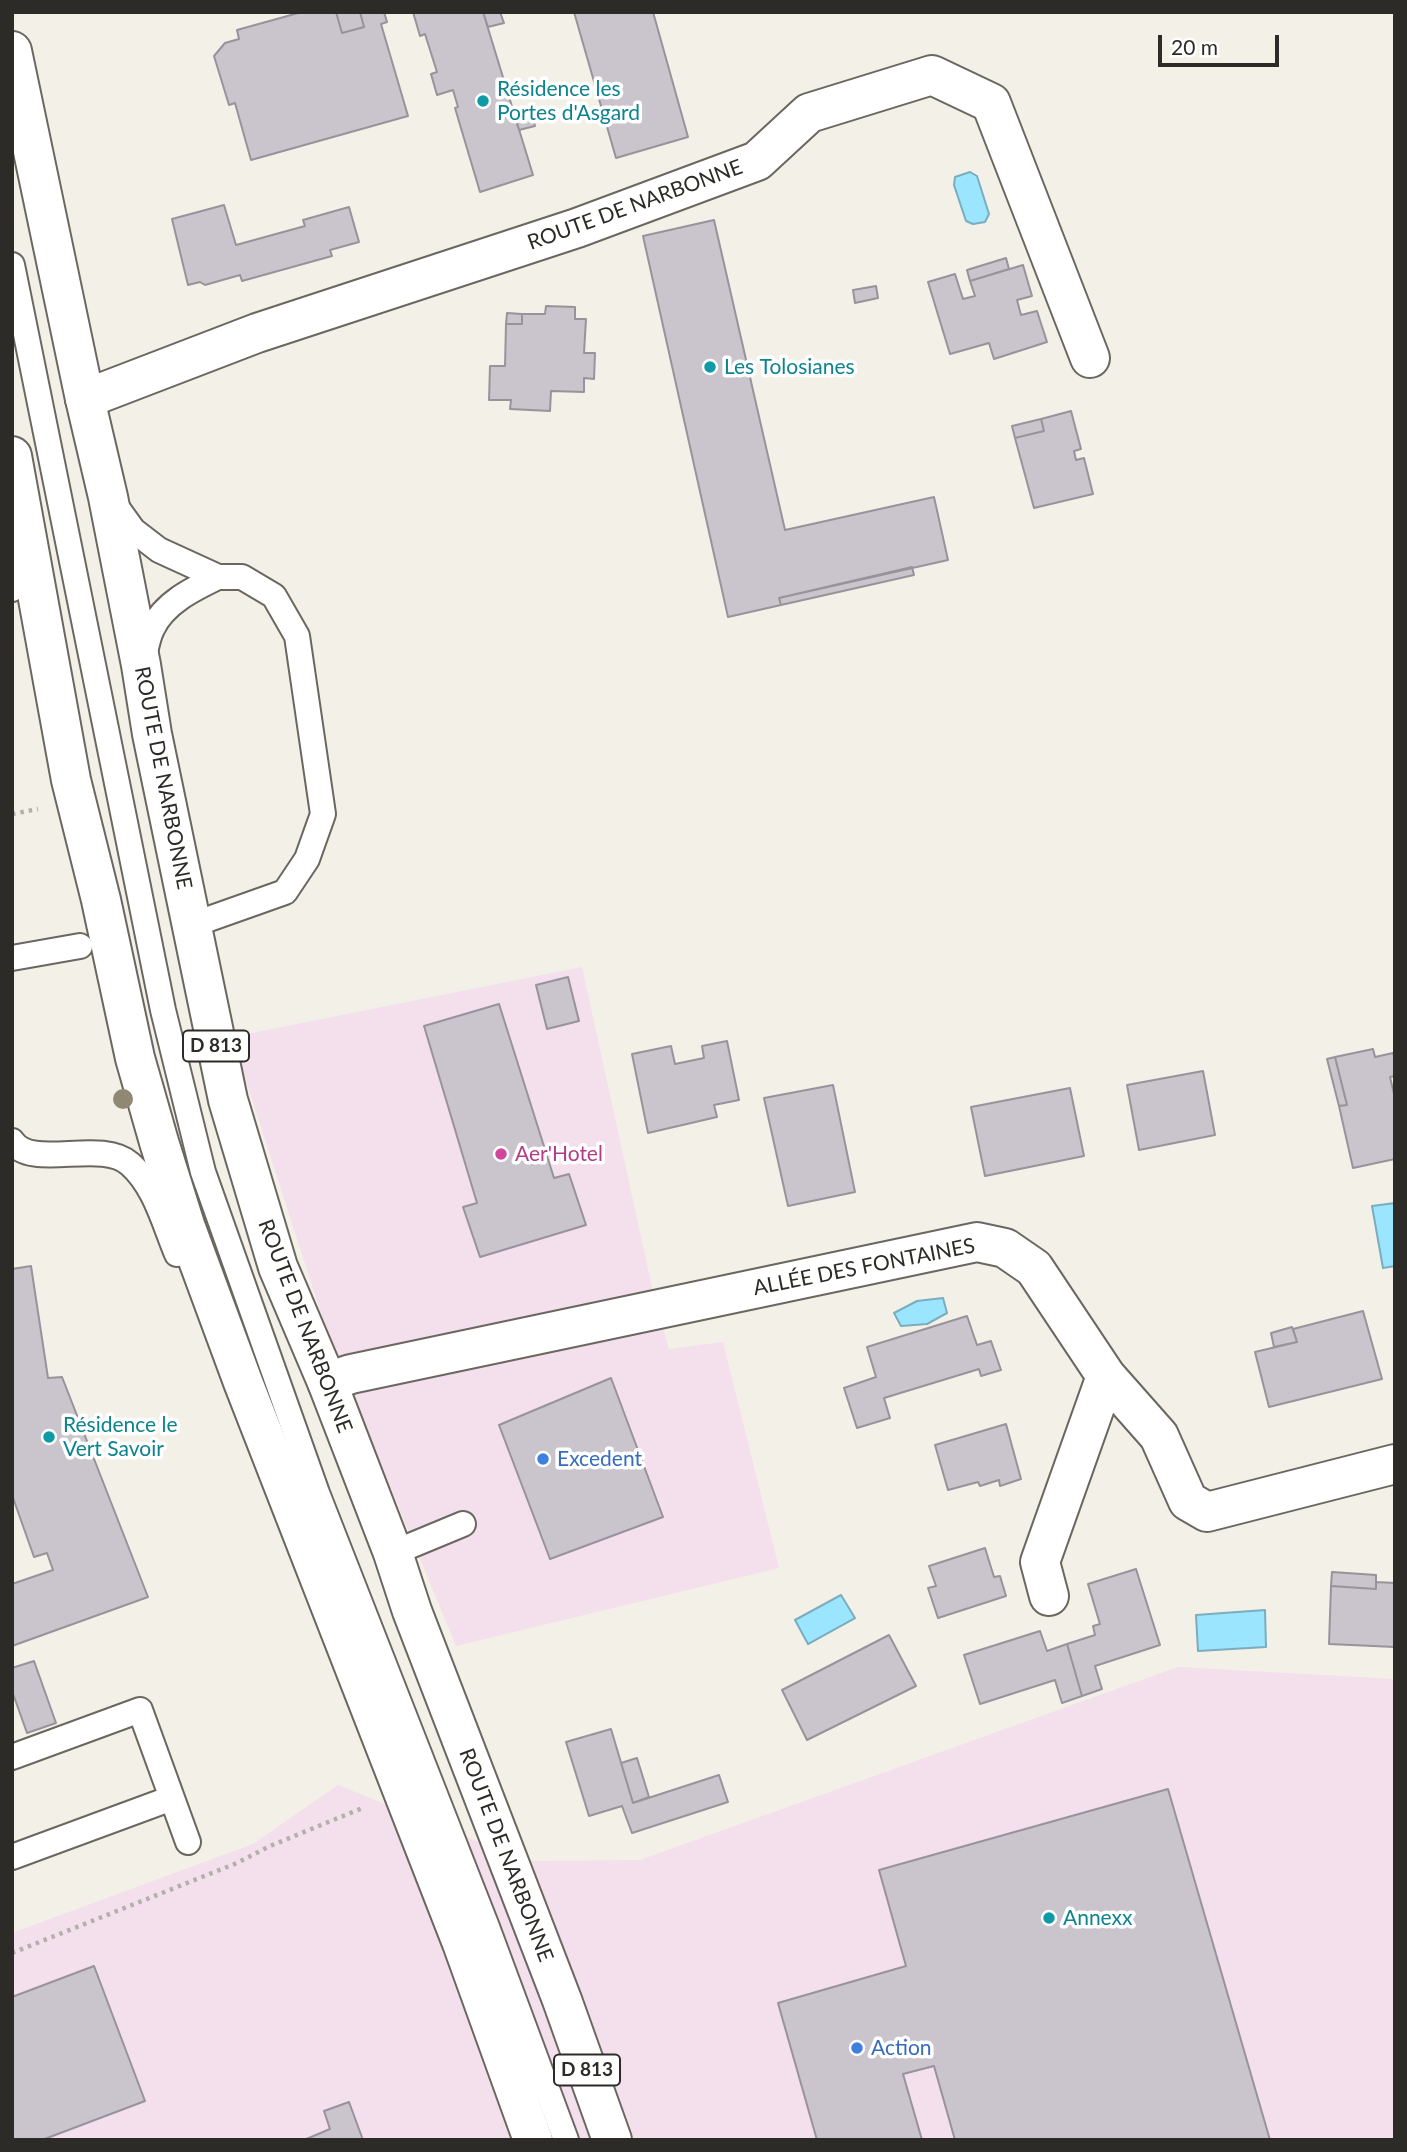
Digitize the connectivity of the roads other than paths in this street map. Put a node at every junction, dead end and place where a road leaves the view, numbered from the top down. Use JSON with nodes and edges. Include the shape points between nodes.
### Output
{"nodes":[{"id":1,"x":12,"y":51,"type":"edge"},
{"id":2,"x":12,"y":265,"type":"edge"},
{"id":3,"x":1090,"y":358,"type":"dead end"},
{"id":4,"x":86,"y":399,"type":"junction"},
{"id":5,"x":12,"y":456,"type":"edge"},
{"id":6,"x":20,"y":495,"type":"junction"},
{"id":7,"x":108,"y":497,"type":"junction"},
{"id":8,"x":218,"y":577,"type":"junction"},
{"id":9,"x":12,"y":589,"type":"edge"},
{"id":10,"x":141,"y":665,"type":"junction"},
{"id":11,"x":206,"y":920,"type":"dead end"},
{"id":12,"x":80,"y":946,"type":"dead end"},
{"id":13,"x":12,"y":958,"type":"edge"},
{"id":14,"x":13,"y":1144,"type":"edge"},
{"id":15,"x":1106,"y":1376,"type":"junction"},
{"id":16,"x":243,"y":1382,"type":"junction"},
{"id":17,"x":327,"y":1382,"type":"junction"},
{"id":18,"x":1395,"y":1464,"type":"edge"},
{"id":19,"x":463,"y":1524,"type":"dead end"},
{"id":20,"x":393,"y":1553,"type":"junction"},
{"id":21,"x":1049,"y":1596,"type":"dead end"},
{"id":22,"x":12,"y":1757,"type":"edge"},
{"id":23,"x":172,"y":1798,"type":"junction"},
{"id":24,"x":188,"y":1842,"type":"dead end"},
{"id":25,"x":12,"y":1857,"type":"edge"},
{"id":26,"x":533,"y":2140,"type":"edge"},
{"id":27,"x":566,"y":2140,"type":"edge"},
{"id":28,"x":612,"y":2140,"type":"edge"}],
"edges":[{"from":1,"to":4,"type":"main road","name":"ROUTE DE NARBONNE","number":"D 813"},
{"from":2,"to":27,"type":"lane","via":[[161,996],[203,1172],[317,1493]]},
{"from":3,"to":4,"type":"main road","name":"ROUTE DE NARBONNE","via":[[990,103],[932,75],[808,113],[757,161],[577,228],[257,332]]},
{"from":4,"to":7,"type":"main road","name":"ROUTE DE NARBONNE","number":"D 813"},
{"from":5,"to":6,"type":"main road"},
{"from":6,"to":9,"type":"lane","via":[[19,550]]},
{"from":6,"to":16,"type":"main road","via":[[71,780],[135,1058],[185,1225]]},
{"from":7,"to":8,"type":"lane","via":[[133,530],[159,551]]},
{"from":7,"to":10,"type":"main road","name":"ROUTE DE NARBONNE","number":"D 813"},
{"from":8,"to":10,"type":"lane","via":[[167,608],[152,629]]},
{"from":8,"to":11,"type":"lane","via":[[243,577],[274,596],[297,636],[323,814],[307,859],[285,892]]},
{"from":10,"to":17,"type":"main road","name":"ROUTE DE NARBONNE","number":"D 813","via":[[228,1100],[278,1267]]},
{"from":12,"to":13,"type":"lane"},
{"from":14,"to":16,"type":"lane","via":[[33,1154],[98,1153],[128,1161],[153,1195],[194,1296]]},
{"from":15,"to":17,"type":"main road","name":"ALLÉE DES FONTAINES","via":[[1034,1268],[1006,1248],[977,1242]]},
{"from":15,"to":18,"type":"main road","name":"ALLÉE DES FONTAINES","via":[[1159,1436],[1188,1501],[1208,1512]]},
{"from":15,"to":21,"type":"main road","via":[[1040,1562]]},
{"from":16,"to":26,"type":"main road","via":[[463,1943]]},
{"from":17,"to":20,"type":"main road","name":"ROUTE DE NARBONNE","number":"D 813"},
{"from":19,"to":20,"type":"lane"},
{"from":20,"to":28,"type":"main road","name":"ROUTE DE NARBONNE","number":"D 813"},
{"from":22,"to":23,"type":"lane","via":[[140,1710]]},
{"from":23,"to":24,"type":"lane"},
{"from":23,"to":25,"type":"lane"}]}
